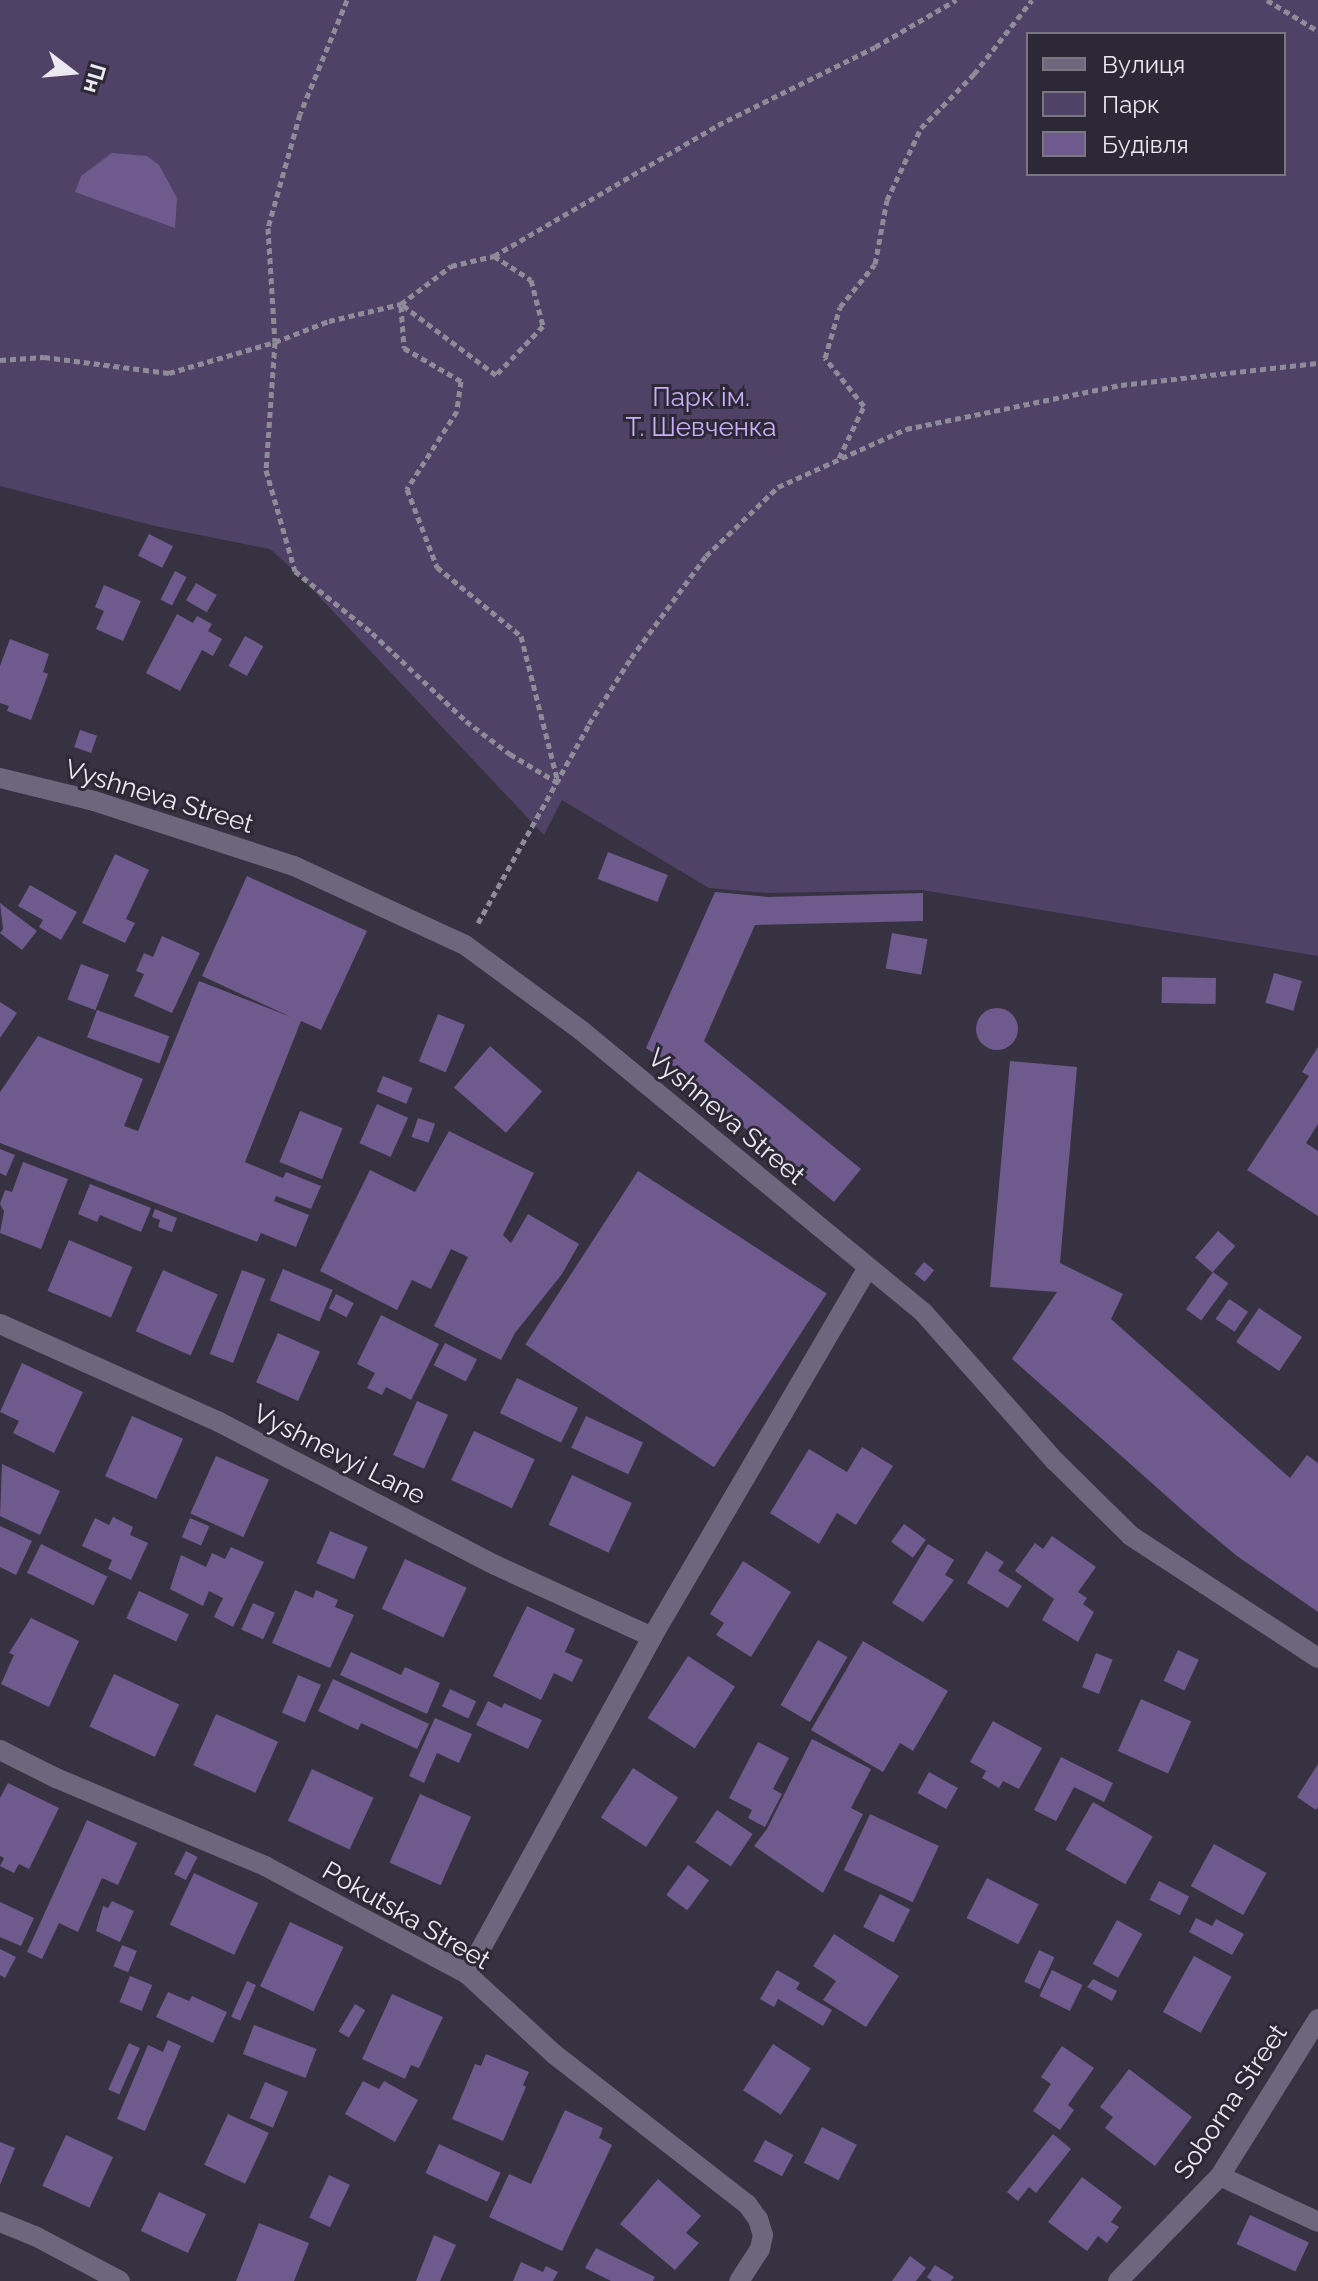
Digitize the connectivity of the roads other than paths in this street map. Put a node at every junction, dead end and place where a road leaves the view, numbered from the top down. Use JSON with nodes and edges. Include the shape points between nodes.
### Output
{"nodes":[{"id":1,"x":0,"y":778,"type":"edge"},
{"id":2,"x":868,"y":1267,"type":"junction"},
{"id":3,"x":0,"y":1324,"type":"edge"},
{"id":4,"x":652,"y":1637,"type":"junction"},
{"id":5,"x":1318,"y":1658,"type":"edge"},
{"id":6,"x":0,"y":1750,"type":"edge"},
{"id":7,"x":467,"y":1974,"type":"junction"},
{"id":8,"x":1318,"y":2019,"type":"edge"},
{"id":9,"x":1220,"y":2176,"type":"junction"},
{"id":10,"x":0,"y":2222,"type":"edge"},
{"id":11,"x":1318,"y":2222,"type":"edge"},
{"id":12,"x":120,"y":2281,"type":"edge"},
{"id":13,"x":739,"y":2281,"type":"edge"},
{"id":14,"x":1118,"y":2281,"type":"edge"}],
"edges":[{"from":1,"to":2,"type":"street","name":"Vyshneva Street","via":[[94,801],[294,866],[465,945],[582,1031]]},
{"from":2,"to":4,"type":"street"},
{"from":2,"to":5,"type":"street","name":"Vyshneva Street","via":[[923,1312],[1055,1461],[1131,1536]]},
{"from":3,"to":4,"type":"street","name":"Vyshnevyi Lane","via":[[219,1422],[495,1565]]},
{"from":4,"to":7,"type":"street"},
{"from":6,"to":7,"type":"street","name":"Pokutska Street","via":[[265,1866]]},
{"from":7,"to":13,"type":"street","name":"Pokutska Street","via":[[554,2054],[747,2204],[763,2235]]},
{"from":8,"to":9,"type":"street","name":"Soborna Street"},
{"from":9,"to":11,"type":"street"},
{"from":9,"to":14,"type":"street","name":"Soborna Street"},
{"from":10,"to":12,"type":"street"}]}
